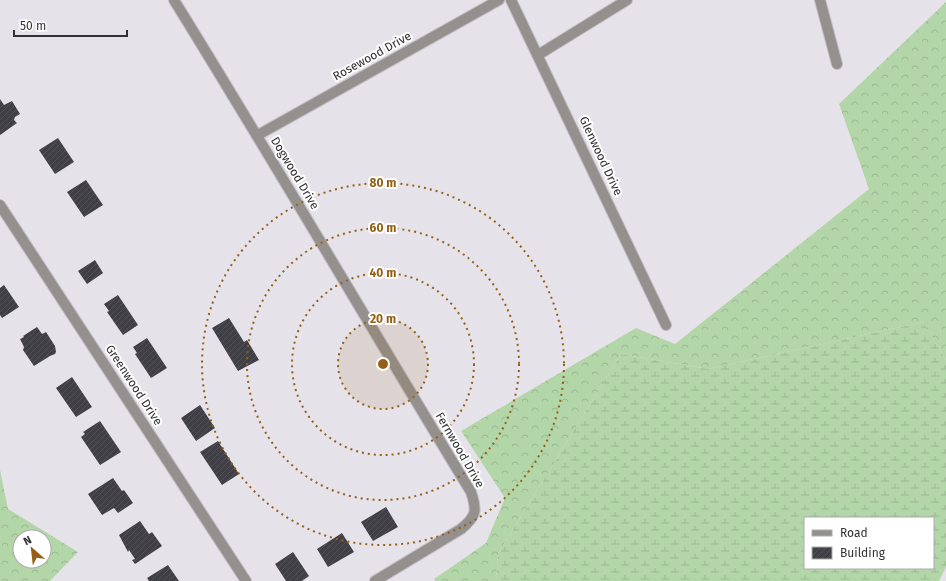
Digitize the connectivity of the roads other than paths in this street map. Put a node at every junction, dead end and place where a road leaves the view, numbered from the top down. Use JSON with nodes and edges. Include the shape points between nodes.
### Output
{"nodes":[{"id":1,"x":174,"y":0,"type":"edge"},
{"id":2,"x":499,"y":0,"type":"edge"},
{"id":3,"x":511,"y":0,"type":"edge"},
{"id":4,"x":627,"y":0,"type":"edge"},
{"id":5,"x":820,"y":0,"type":"edge"},
{"id":6,"x":538,"y":55,"type":"junction"},
{"id":7,"x":837,"y":64,"type":"dead end"},
{"id":8,"x":258,"y":136,"type":"junction"},
{"id":9,"x":0,"y":205,"type":"edge"},
{"id":10,"x":666,"y":325,"type":"dead end"},
{"id":11,"x":391,"y":360,"type":"joint"},
{"id":12,"x":246,"y":581,"type":"edge"},
{"id":13,"x":375,"y":581,"type":"edge"}],
"edges":[{"from":1,"to":8,"type":"street","name":"Dogwood Drive"},
{"from":2,"to":8,"type":"street","name":"Rosewood Drive"},
{"from":3,"to":6,"type":"street","name":"Glenwood Drive"},
{"from":4,"to":6,"type":"street"},
{"from":5,"to":7,"type":"street"},
{"from":6,"to":10,"type":"street","name":"Glenwood Drive"},
{"from":8,"to":11,"type":"street","name":"Dogwood Drive"},
{"from":9,"to":12,"type":"street","name":"Greenwood Drive"},
{"from":11,"to":13,"type":"street","name":"Fernwood Drive","via":[[471,492],[476,505],[474,515],[462,529]]}]}
